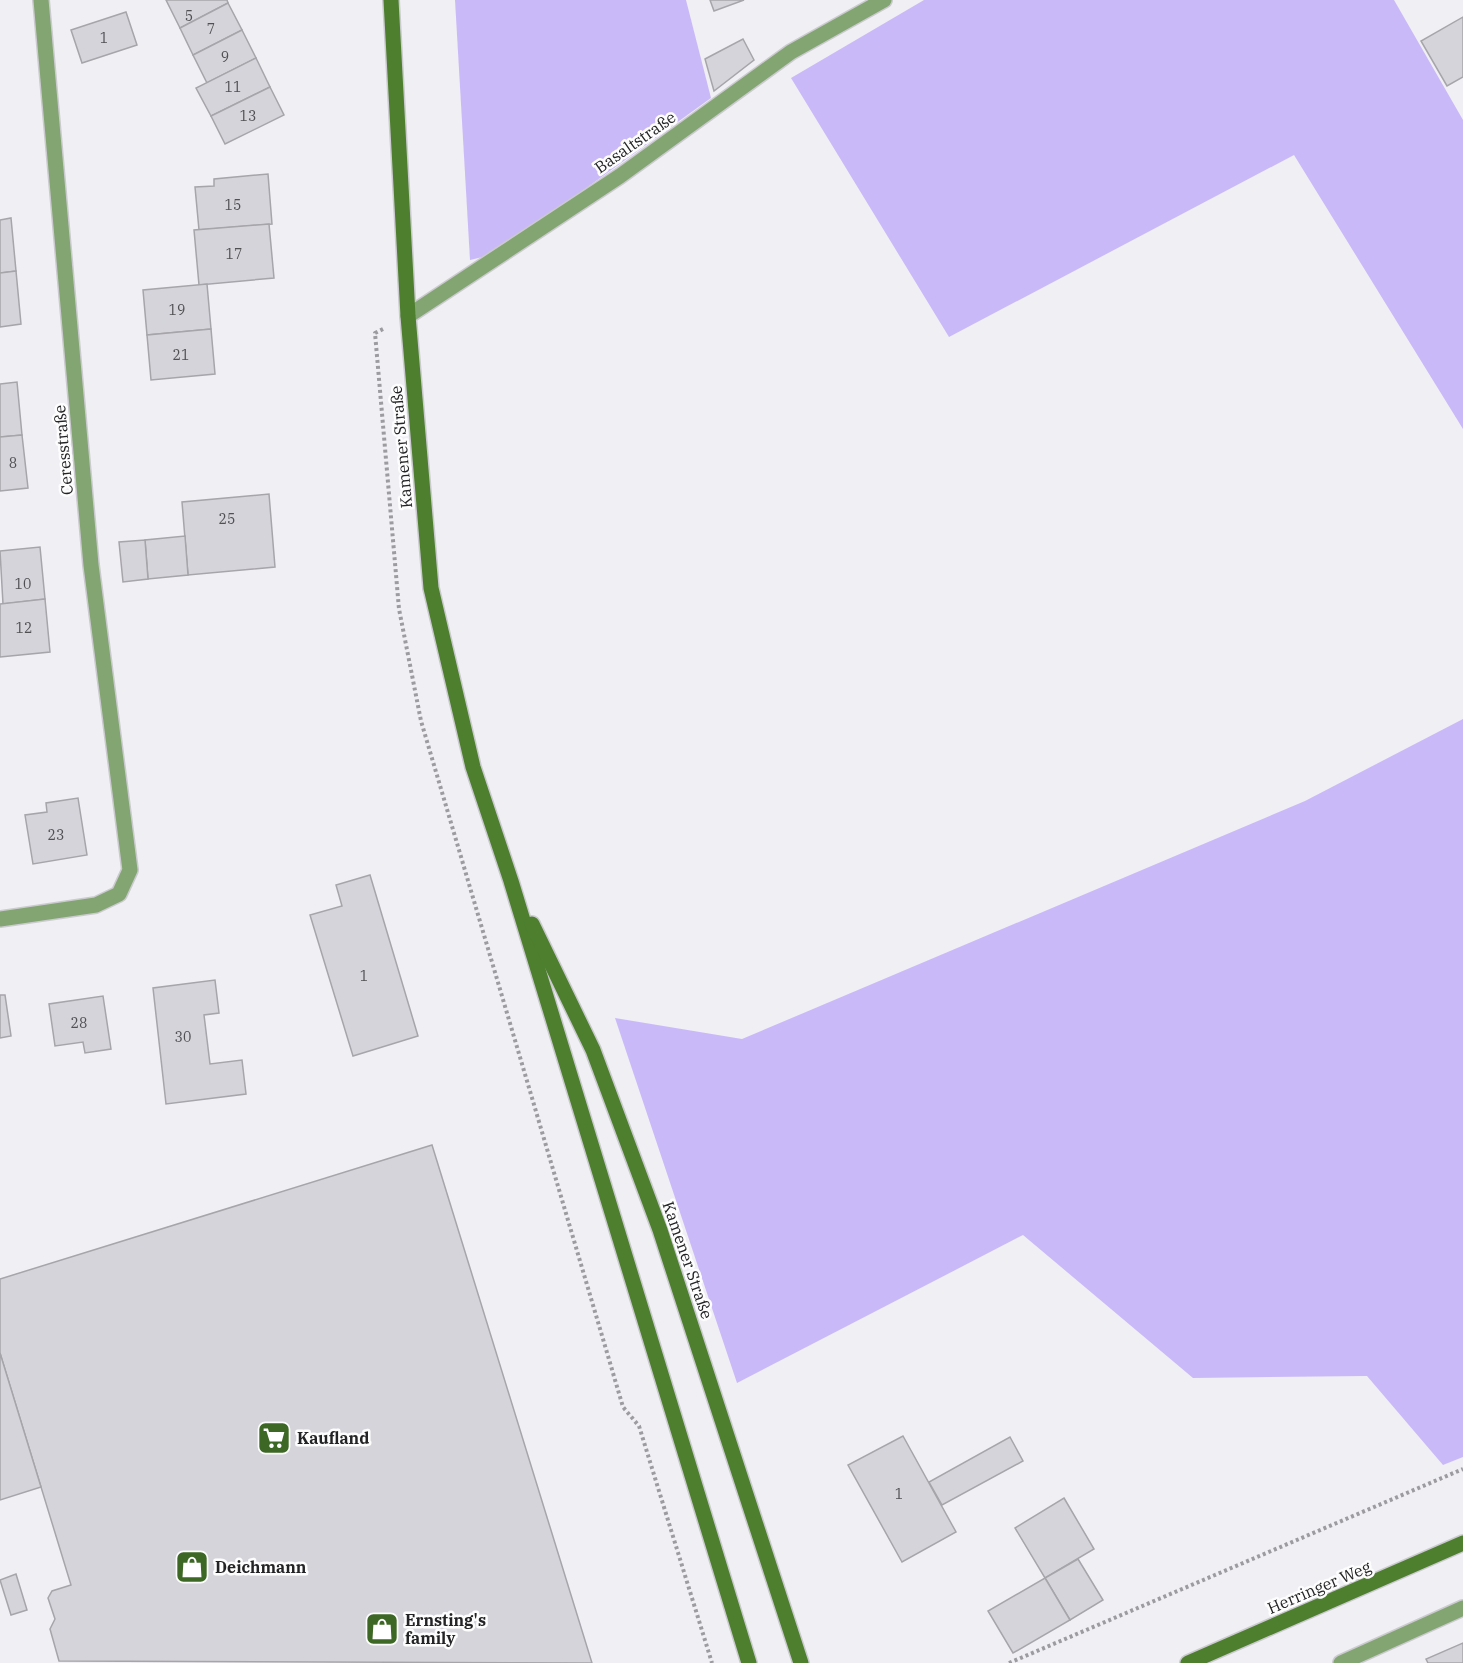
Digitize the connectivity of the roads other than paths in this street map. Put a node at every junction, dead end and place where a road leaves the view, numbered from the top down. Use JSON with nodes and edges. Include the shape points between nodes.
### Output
{"nodes":[{"id":1,"x":41,"y":0,"type":"edge"},
{"id":2,"x":391,"y":0,"type":"edge"},
{"id":3,"x":884,"y":0,"type":"edge"},
{"id":4,"x":408,"y":316,"type":"junction"},
{"id":5,"x":511,"y":881,"type":"junction"},
{"id":6,"x":0,"y":919,"type":"edge"},
{"id":7,"x":1463,"y":1544,"type":"edge"},
{"id":8,"x":1463,"y":1608,"type":"edge"},
{"id":9,"x":749,"y":1663,"type":"edge"},
{"id":10,"x":801,"y":1663,"type":"edge"},
{"id":11,"x":1188,"y":1663,"type":"edge"},
{"id":12,"x":1341,"y":1663,"type":"edge"}],
"edges":[{"from":1,"to":6,"type":"street","name":"Ceresstraße","via":[[91,565],[130,870],[119,894],[96,905]]},
{"from":2,"to":4,"type":"main road","name":"Kamener Straße"},
{"from":3,"to":4,"type":"street","name":"Basaltstraße","via":[[791,52],[620,176]]},
{"from":4,"to":5,"type":"main road","name":"Kamener Straße","via":[[431,588],[472,767]]},
{"from":5,"to":9,"type":"main road","name":"Kamener Straße"},
{"from":5,"to":10,"type":"main road","name":"Kamener Straße","via":[[597,1061],[660,1230]]},
{"from":7,"to":11,"type":"main road","name":"Herringer Weg"},
{"from":8,"to":12,"type":"street"}]}
